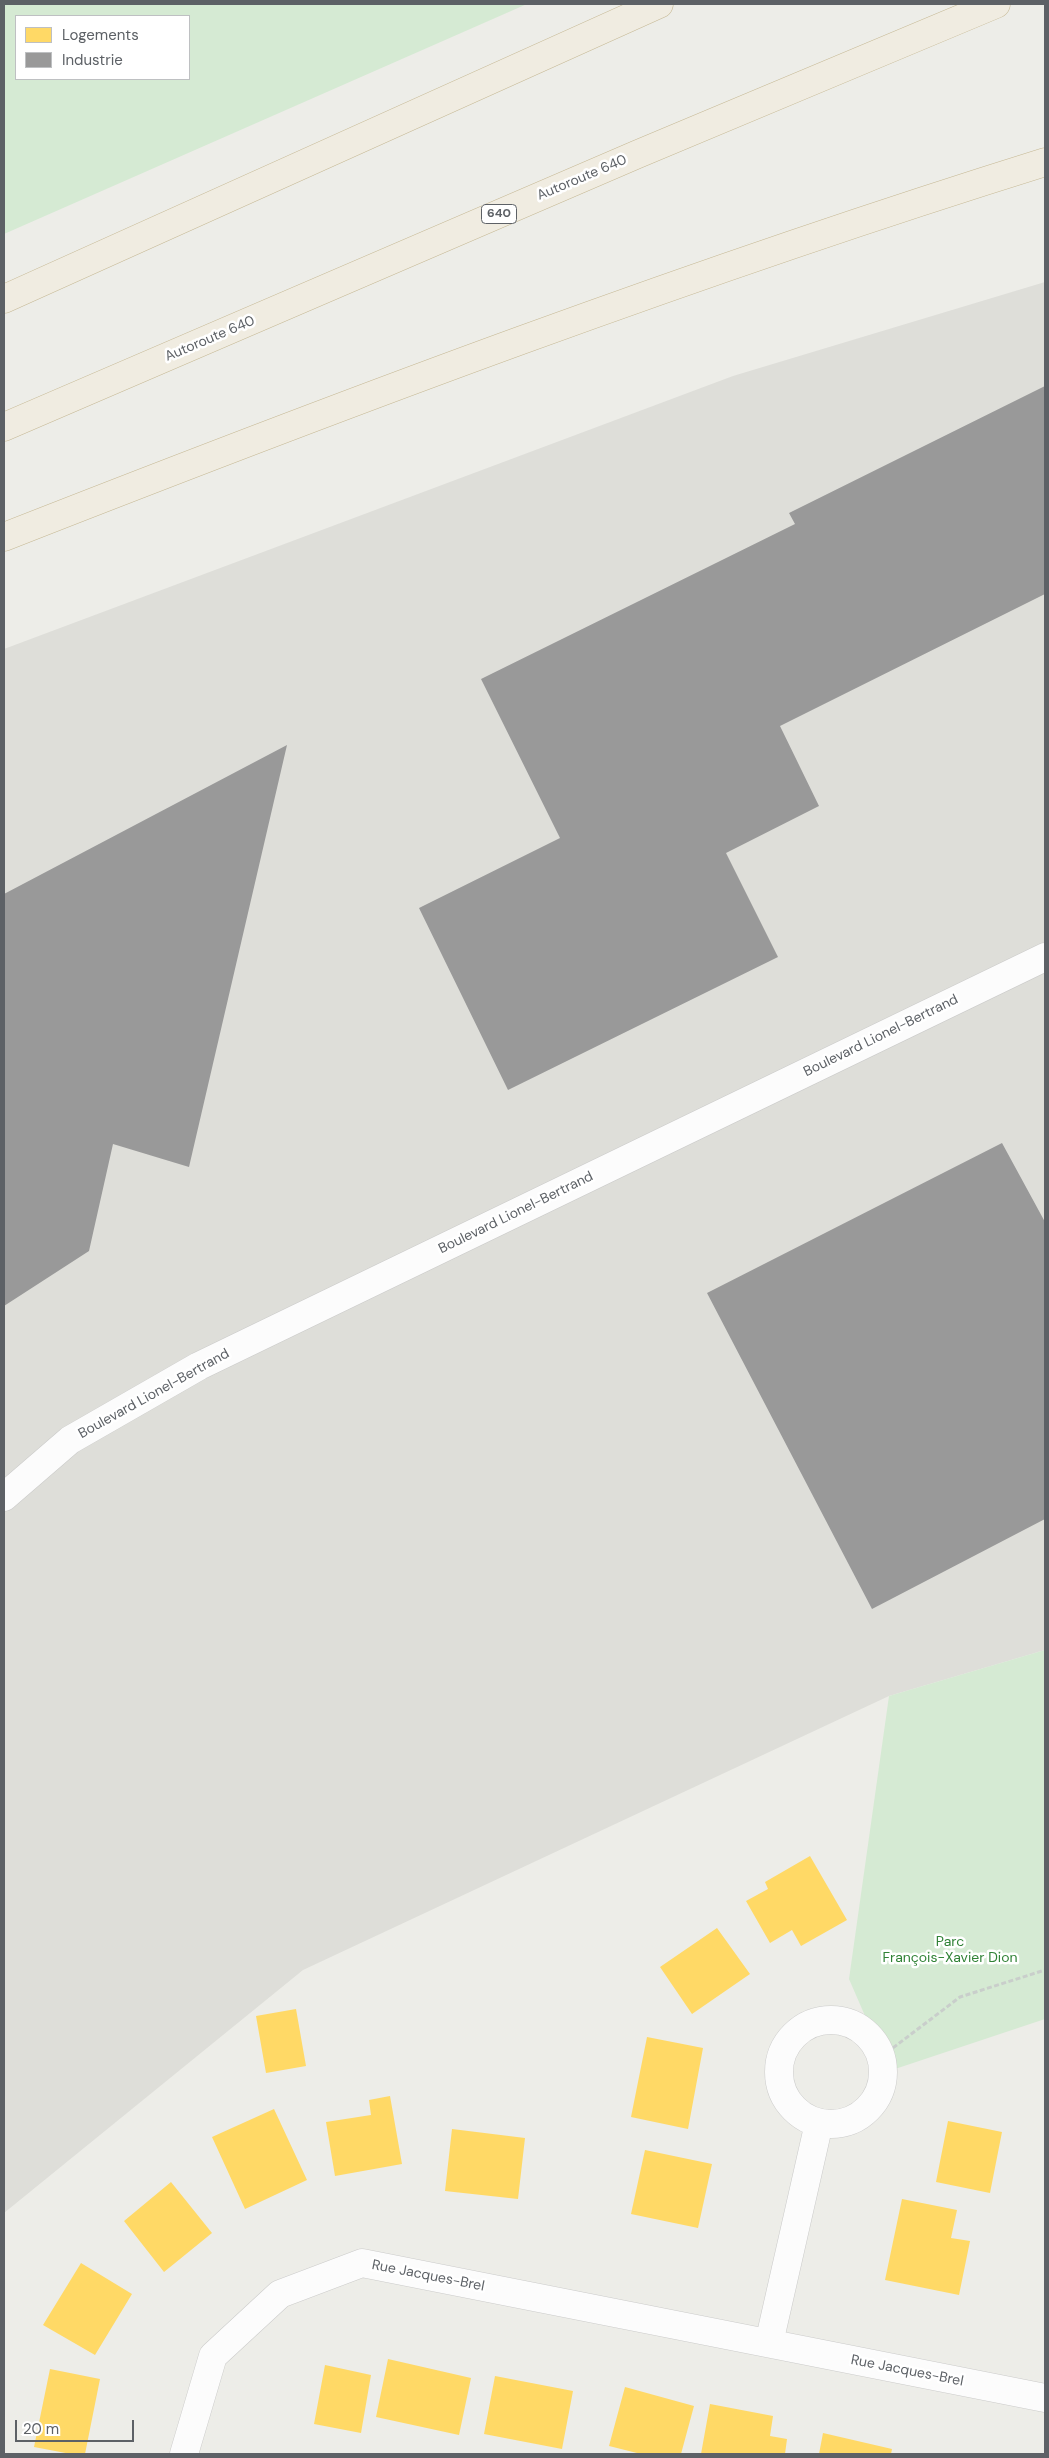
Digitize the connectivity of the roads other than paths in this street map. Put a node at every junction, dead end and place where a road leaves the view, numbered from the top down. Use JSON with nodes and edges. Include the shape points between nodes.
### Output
{"nodes":[{"id":1,"x":659,"y":4,"type":"edge"},
{"id":2,"x":996,"y":4,"type":"edge"},
{"id":3,"x":1045,"y":162,"type":"edge"},
{"id":4,"x":4,"y":299,"type":"edge"},
{"id":5,"x":4,"y":427,"type":"edge"},
{"id":6,"x":4,"y":537,"type":"edge"},
{"id":7,"x":1045,"y":957,"type":"edge"},
{"id":8,"x":4,"y":1497,"type":"edge"},
{"id":9,"x":819,"y":2122,"type":"junction"},
{"id":10,"x":769,"y":2344,"type":"junction"},
{"id":11,"x":1045,"y":2398,"type":"edge"},
{"id":12,"x":184,"y":2454,"type":"edge"}],
"edges":[{"from":1,"to":4,"type":"highway"},
{"from":2,"to":5,"type":"highway","name":"Autoroute 640","number":"640"},
{"from":3,"to":6,"type":"highway","via":[[643,295],[272,432]]},
{"from":7,"to":8,"type":"street","name":"Boulevard Lionel-Bertrand","via":[[199,1366],[70,1440]]},
{"from":9,"to":9,"type":"street","via":[[803,2115],[789,2103],[782,2087],[780,2069],[784,2051],[794,2036],[808,2025],[825,2020],[843,2021],[860,2028],[873,2040],[884,2072],[881,2088],[864,2113],[850,2121]]},
{"from":9,"to":10,"type":"street"},
{"from":10,"to":11,"type":"street","name":"Rue Jacques-Brel"},
{"from":10,"to":12,"type":"street","name":"Rue Jacques-Brel","via":[[362,2264],[280,2294],[214,2356]]}]}
